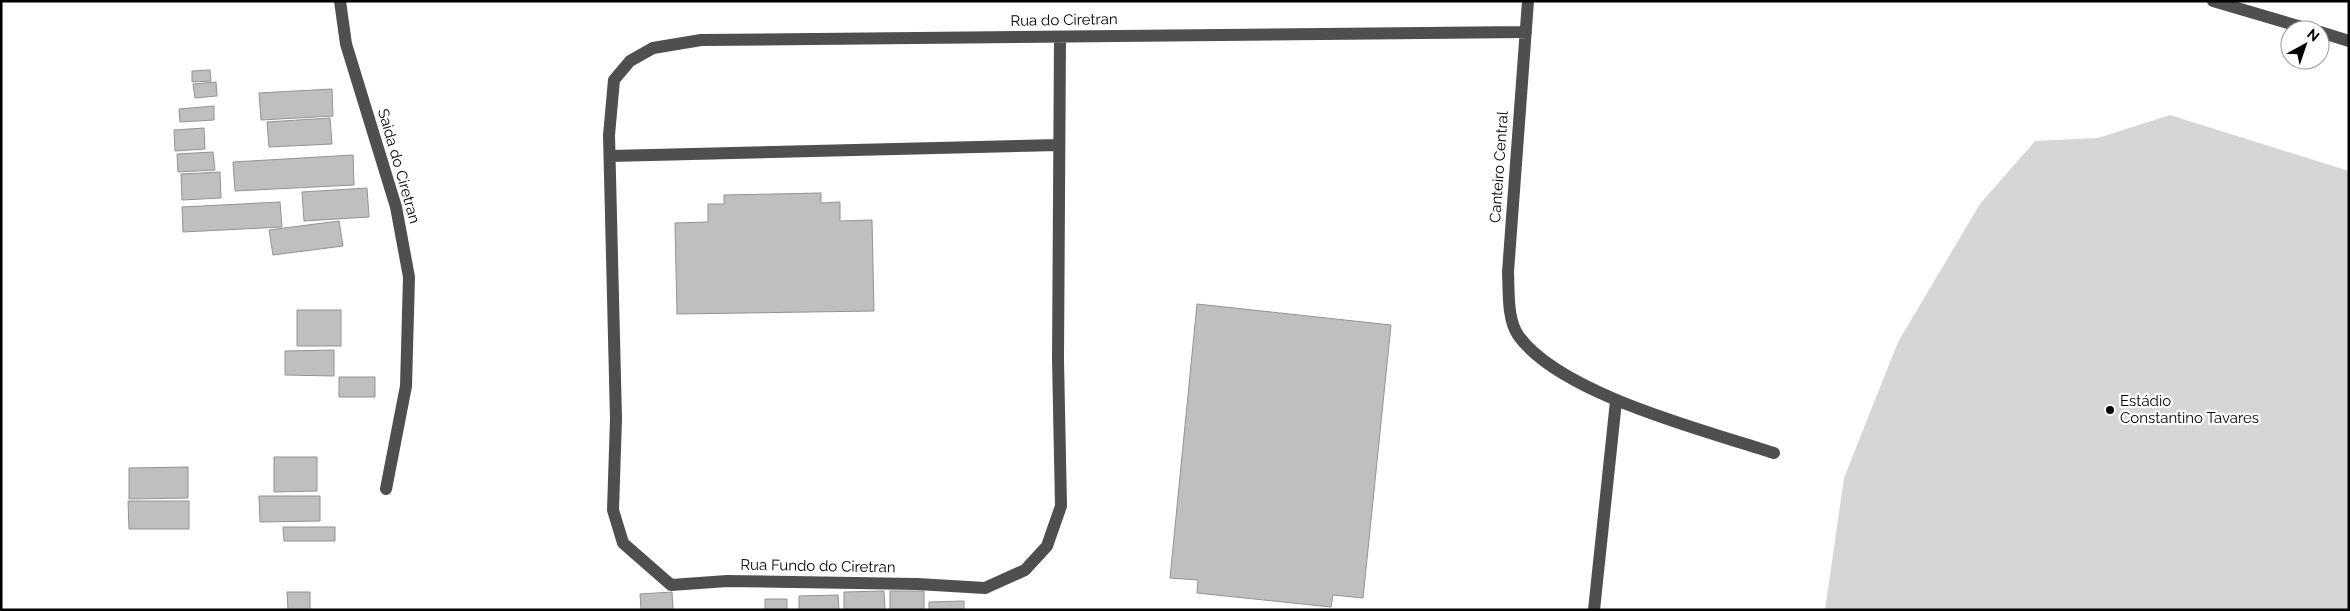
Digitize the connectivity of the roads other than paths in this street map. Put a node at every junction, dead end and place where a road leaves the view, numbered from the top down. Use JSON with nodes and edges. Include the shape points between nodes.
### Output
{"nodes":[{"id":1,"x":340,"y":1,"type":"edge"},
{"id":2,"x":1528,"y":1,"type":"edge"},
{"id":3,"x":2213,"y":1,"type":"edge"},
{"id":4,"x":2280,"y":21,"type":"edge"},
{"id":5,"x":1526,"y":32,"type":"junction"},
{"id":6,"x":2330,"y":35,"type":"edge"},
{"id":7,"x":1060,"y":37,"type":"junction"},
{"id":8,"x":2349,"y":40,"type":"edge"},
{"id":9,"x":1059,"y":145,"type":"junction"},
{"id":10,"x":610,"y":156,"type":"junction"},
{"id":11,"x":1616,"y":401,"type":"junction"},
{"id":12,"x":1774,"y":453,"type":"dead end"},
{"id":13,"x":386,"y":489,"type":"dead end"},
{"id":14,"x":1594,"y":610,"type":"edge"}],
"edges":[{"from":1,"to":13,"type":"street","name":"Saida do Ciretran","via":[[346,44],[396,207],[409,277],[406,386]]},
{"from":2,"to":5,"type":"street","name":"Canteiro Central"},
{"from":3,"to":4,"type":"street"},
{"from":5,"to":7,"type":"street","name":"Rua do Ciretran"},
{"from":5,"to":11,"type":"street","name":"Canteiro Central","via":[[1508,272],[1511,314],[1518,335],[1540,357]]},
{"from":6,"to":8,"type":"street"},
{"from":7,"to":9,"type":"street"},
{"from":7,"to":10,"type":"street","name":"Rua do Ciretran","via":[[701,40],[653,48],[630,62],[614,80]]},
{"from":9,"to":10,"type":"street"},
{"from":9,"to":10,"type":"street","name":"Rua Fundo do Ciretran","via":[[1061,506],[1047,546],[1025,570],[986,588],[727,581],[672,585],[623,543],[613,510],[616,419]]},
{"from":11,"to":12,"type":"street"},
{"from":11,"to":14,"type":"street"}]}
